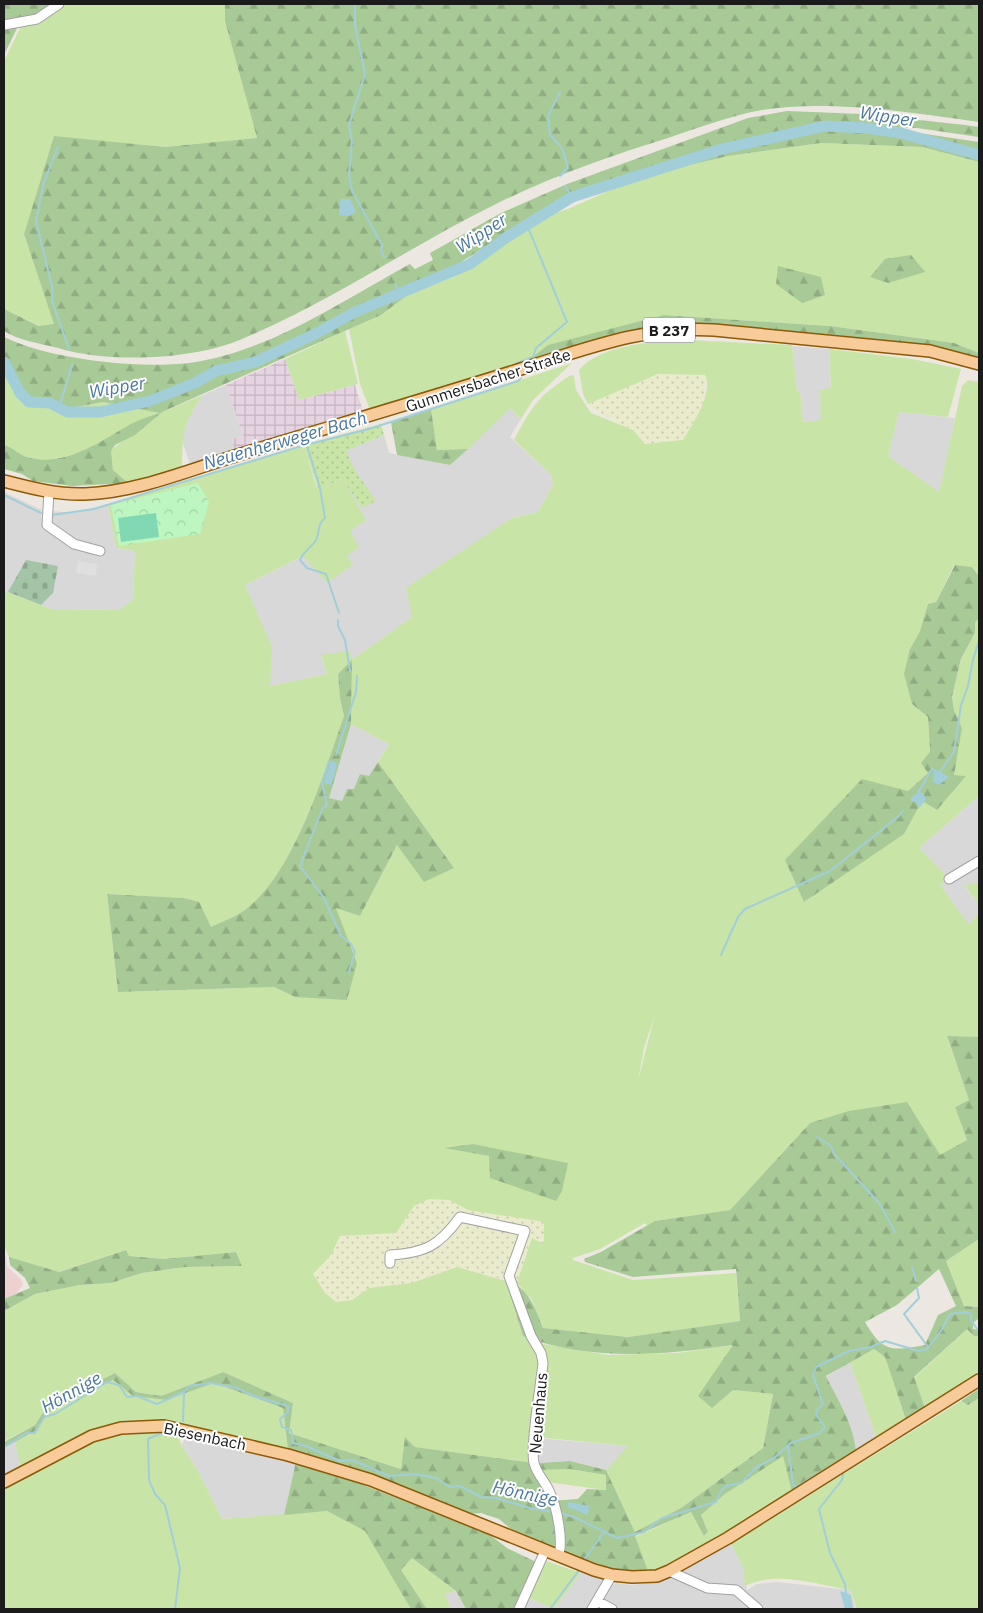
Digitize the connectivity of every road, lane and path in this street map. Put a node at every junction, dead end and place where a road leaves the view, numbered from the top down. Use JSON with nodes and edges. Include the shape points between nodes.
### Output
{"nodes":[{"id":1,"x":59,"y":4,"type":"edge"},
{"id":2,"x":4,"y":25,"type":"edge"},
{"id":3,"x":979,"y":364,"type":"edge"},
{"id":4,"x":4,"y":481,"type":"edge"},
{"id":5,"x":49,"y":492,"type":"junction"},
{"id":6,"x":100,"y":551,"type":"dead end"},
{"id":7,"x":979,"y":861,"type":"edge"},
{"id":8,"x":949,"y":879,"type":"dead end"},
{"id":9,"x":390,"y":1263,"type":"dead end"},
{"id":10,"x":979,"y":1380,"type":"edge"},
{"id":11,"x":4,"y":1482,"type":"edge"},
{"id":12,"x":545,"y":1551,"type":"junction"},
{"id":13,"x":558,"y":1556,"type":"junction"},
{"id":14,"x":670,"y":1571,"type":"junction"},
{"id":15,"x":612,"y":1575,"type":"junction"},
{"id":16,"x":598,"y":1601,"type":"junction"},
{"id":17,"x":519,"y":1609,"type":"edge"},
{"id":18,"x":592,"y":1609,"type":"edge"},
{"id":19,"x":612,"y":1609,"type":"edge"},
{"id":20,"x":758,"y":1609,"type":"edge"}],
"edges":[{"from":1,"to":2,"type":"street","via":[[37,19]]},
{"from":3,"to":5,"type":"main road","name":"Gummersbacher Straße","number":"B 237","via":[[914,349],[714,330],[660,330],[579,351],[132,486],[88,494]]},
{"from":4,"to":5,"type":"main road","name":"Gummersbacher Straße","number":"B 237"},
{"from":5,"to":6,"type":"street","via":[[47,525],[74,544]]},
{"from":7,"to":8,"type":"street"},
{"from":9,"to":13,"type":"street","name":"Neuenhaus","via":[[390,1255],[414,1253],[439,1243],[460,1217],[525,1231],[508,1276],[542,1358],[533,1459],[556,1507],[562,1548]]},
{"from":10,"to":14,"type":"main road","name":"Biesenbach"},
{"from":11,"to":12,"type":"main road","name":"Biesenbach","via":[[92,1436],[147,1425],[183,1429],[371,1480]]},
{"from":12,"to":13,"type":"main road","name":"Biesenbach"},
{"from":12,"to":17,"type":"street"},
{"from":13,"to":15,"type":"main road","name":"Biesenbach"},
{"from":14,"to":15,"type":"main road","name":"Biesenbach","via":[[645,1577]]},
{"from":14,"to":20,"type":"street","via":[[707,1588],[736,1590]]},
{"from":15,"to":16,"type":"street"},
{"from":16,"to":18,"type":"street"},
{"from":16,"to":19,"type":"street"}]}
